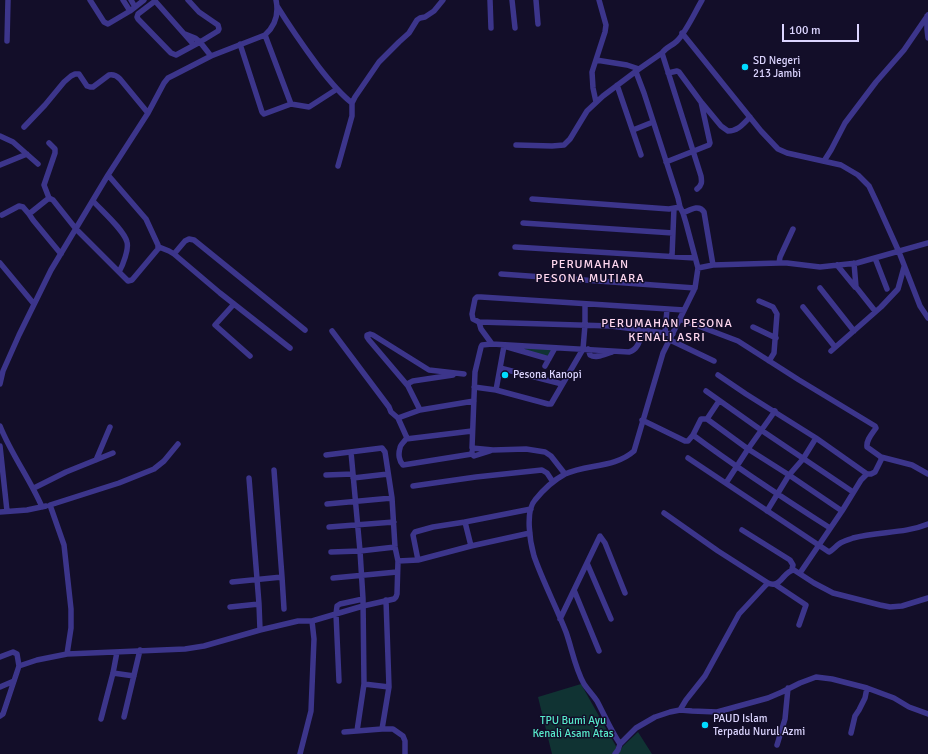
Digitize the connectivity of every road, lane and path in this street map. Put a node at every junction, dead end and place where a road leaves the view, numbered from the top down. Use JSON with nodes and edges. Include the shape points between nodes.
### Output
{"nodes":[{"id":1,"x":8,"y":0,"type":"edge"},
{"id":2,"x":90,"y":0,"type":"edge"},
{"id":3,"x":123,"y":0,"type":"edge"},
{"id":4,"x":131,"y":0,"type":"edge"},
{"id":5,"x":144,"y":0,"type":"edge"},
{"id":6,"x":156,"y":0,"type":"edge"},
{"id":7,"x":188,"y":0,"type":"edge"},
{"id":8,"x":443,"y":0,"type":"edge"},
{"id":9,"x":490,"y":0,"type":"edge"},
{"id":10,"x":512,"y":0,"type":"edge"},
{"id":11,"x":536,"y":0,"type":"edge"},
{"id":12,"x":599,"y":0,"type":"edge"},
{"id":13,"x":702,"y":0,"type":"edge"},
{"id":14,"x":277,"y":3,"type":"edge"},
{"id":15,"x":136,"y":7,"type":"junction"},
{"id":16,"x":130,"y":12,"type":"junction"},
{"id":17,"x":928,"y":15,"type":"edge"},
{"id":18,"x":538,"y":24,"type":"dead end"},
{"id":19,"x":491,"y":28,"type":"dead end"},
{"id":20,"x":515,"y":28,"type":"dead end"},
{"id":21,"x":682,"y":33,"type":"junction"},
{"id":22,"x":185,"y":34,"type":"junction"},
{"id":23,"x":265,"y":35,"type":"junction"},
{"id":24,"x":928,"y":38,"type":"edge"},
{"id":25,"x":7,"y":41,"type":"dead end"},
{"id":26,"x":200,"y":42,"type":"junction"},
{"id":27,"x":240,"y":44,"type":"junction"},
{"id":28,"x":194,"y":45,"type":"junction"},
{"id":29,"x":662,"y":53,"type":"junction"},
{"id":30,"x":211,"y":56,"type":"junction"},
{"id":31,"x":596,"y":60,"type":"junction"},
{"id":32,"x":637,"y":71,"type":"junction"},
{"id":33,"x":668,"y":73,"type":"junction"},
{"id":34,"x":618,"y":85,"type":"junction"},
{"id":35,"x":337,"y":89,"type":"junction"},
{"id":36,"x":596,"y":102,"type":"junction"},
{"id":37,"x":700,"y":102,"type":"junction"},
{"id":38,"x":352,"y":103,"type":"junction"},
{"id":39,"x":291,"y":104,"type":"junction"},
{"id":40,"x":148,"y":113,"type":"junction"},
{"id":41,"x":750,"y":117,"type":"junction"},
{"id":42,"x":653,"y":122,"type":"junction"},
{"id":43,"x":24,"y":127,"type":"dead end"},
{"id":44,"x":633,"y":130,"type":"junction"},
{"id":45,"x":0,"y":136,"type":"edge"},
{"id":46,"x":49,"y":143,"type":"dead end"},
{"id":47,"x":516,"y":145,"type":"dead end"},
{"id":48,"x":693,"y":151,"type":"junction"},
{"id":49,"x":27,"y":154,"type":"junction"},
{"id":50,"x":641,"y":155,"type":"dead end"},
{"id":51,"x":824,"y":161,"type":"junction"},
{"id":52,"x":666,"y":162,"type":"junction"},
{"id":53,"x":38,"y":164,"type":"dead end"},
{"id":54,"x":0,"y":165,"type":"edge"},
{"id":55,"x":338,"y":166,"type":"dead end"},
{"id":56,"x":108,"y":175,"type":"junction"},
{"id":57,"x":697,"y":189,"type":"dead end"},
{"id":58,"x":49,"y":198,"type":"junction"},
{"id":59,"x":532,"y":199,"type":"dead end"},
{"id":60,"x":93,"y":201,"type":"junction"},
{"id":61,"x":677,"y":207,"type":"junction"},
{"id":62,"x":683,"y":213,"type":"junction"},
{"id":63,"x":29,"y":214,"type":"junction"},
{"id":64,"x":2,"y":215,"type":"dead end"},
{"id":65,"x":523,"y":223,"type":"dead end"},
{"id":66,"x":76,"y":229,"type":"junction"},
{"id":67,"x":793,"y":229,"type":"dead end"},
{"id":68,"x":673,"y":233,"type":"junction"},
{"id":69,"x":928,"y":243,"type":"edge"},
{"id":70,"x":159,"y":247,"type":"junction"},
{"id":71,"x":515,"y":247,"type":"dead end"},
{"id":72,"x":898,"y":252,"type":"junction"},
{"id":73,"x":61,"y":254,"type":"junction"},
{"id":74,"x":174,"y":254,"type":"junction"},
{"id":75,"x":672,"y":256,"type":"junction"},
{"id":76,"x":695,"y":258,"type":"junction"},
{"id":77,"x":875,"y":258,"type":"junction"},
{"id":78,"x":0,"y":263,"type":"edge"},
{"id":79,"x":779,"y":263,"type":"junction"},
{"id":80,"x":854,"y":263,"type":"junction"},
{"id":81,"x":713,"y":265,"type":"junction"},
{"id":82,"x":837,"y":265,"type":"junction"},
{"id":83,"x":904,"y":267,"type":"junction"},
{"id":84,"x":698,"y":268,"type":"junction"},
{"id":85,"x":119,"y":272,"type":"junction"},
{"id":86,"x":501,"y":274,"type":"dead end"},
{"id":87,"x":856,"y":287,"type":"junction"},
{"id":88,"x":695,"y":288,"type":"junction"},
{"id":89,"x":820,"y":288,"type":"dead end"},
{"id":90,"x":886,"y":289,"type":"dead end"},
{"id":91,"x":759,"y":301,"type":"dead end"},
{"id":92,"x":34,"y":304,"type":"junction"},
{"id":93,"x":234,"y":304,"type":"junction"},
{"id":94,"x":585,"y":304,"type":"junction"},
{"id":95,"x":803,"y":307,"type":"dead end"},
{"id":96,"x":667,"y":309,"type":"junction"},
{"id":97,"x":684,"y":310,"type":"junction"},
{"id":98,"x":875,"y":311,"type":"junction"},
{"id":99,"x":928,"y":318,"type":"edge"},
{"id":100,"x":680,"y":319,"type":"junction"},
{"id":101,"x":479,"y":322,"type":"junction"},
{"id":102,"x":585,"y":325,"type":"junction"},
{"id":103,"x":753,"y":328,"type":"dead end"},
{"id":104,"x":305,"y":330,"type":"dead end"},
{"id":105,"x":643,"y":330,"type":"junction"},
{"id":106,"x":332,"y":331,"type":"dead end"},
{"id":107,"x":854,"y":331,"type":"junction"},
{"id":108,"x":665,"y":333,"type":"junction"},
{"id":109,"x":671,"y":337,"type":"junction"},
{"id":110,"x":776,"y":338,"type":"junction"},
{"id":111,"x":492,"y":344,"type":"junction"},
{"id":112,"x":504,"y":346,"type":"junction"},
{"id":113,"x":290,"y":348,"type":"dead end"},
{"id":114,"x":555,"y":348,"type":"junction"},
{"id":115,"x":586,"y":349,"type":"junction"},
{"id":116,"x":250,"y":356,"type":"dead end"},
{"id":117,"x":549,"y":359,"type":"junction"},
{"id":118,"x":714,"y":360,"type":"dead end"},
{"id":119,"x":769,"y":361,"type":"junction"},
{"id":120,"x":545,"y":366,"type":"dead end"},
{"id":121,"x":500,"y":368,"type":"junction"},
{"id":122,"x":475,"y":372,"type":"junction"},
{"id":123,"x":464,"y":374,"type":"junction"},
{"id":124,"x":718,"y":375,"type":"dead end"},
{"id":125,"x":0,"y":382,"type":"edge"},
{"id":126,"x":562,"y":384,"type":"junction"},
{"id":127,"x":408,"y":386,"type":"junction"},
{"id":128,"x":474,"y":387,"type":"junction"},
{"id":129,"x":496,"y":390,"type":"junction"},
{"id":130,"x":706,"y":391,"type":"dead end"},
{"id":131,"x":474,"y":401,"type":"junction"},
{"id":132,"x":719,"y":401,"type":"junction"},
{"id":133,"x":420,"y":410,"type":"junction"},
{"id":134,"x":774,"y":412,"type":"junction"},
{"id":135,"x":398,"y":418,"type":"junction"},
{"id":136,"x":707,"y":419,"type":"junction"},
{"id":137,"x":642,"y":420,"type":"junction"},
{"id":138,"x":0,"y":426,"type":"edge"},
{"id":139,"x":110,"y":427,"type":"dead end"},
{"id":140,"x":761,"y":430,"type":"junction"},
{"id":141,"x":472,"y":431,"type":"junction"},
{"id":142,"x":693,"y":435,"type":"junction"},
{"id":143,"x":816,"y":438,"type":"junction"},
{"id":144,"x":406,"y":439,"type":"junction"},
{"id":145,"x":178,"y":444,"type":"dead end"},
{"id":146,"x":0,"y":446,"type":"edge"},
{"id":147,"x":472,"y":448,"type":"junction"},
{"id":148,"x":748,"y":449,"type":"junction"},
{"id":149,"x":493,"y":450,"type":"junction"},
{"id":150,"x":351,"y":452,"type":"junction"},
{"id":151,"x":113,"y":453,"type":"dead end"},
{"id":152,"x":472,"y":454,"type":"junction"},
{"id":153,"x":326,"y":455,"type":"dead end"},
{"id":154,"x":881,"y":457,"type":"junction"},
{"id":155,"x":688,"y":458,"type":"dead end"},
{"id":156,"x":803,"y":459,"type":"junction"},
{"id":157,"x":96,"y":460,"type":"junction"},
{"id":158,"x":737,"y":467,"type":"junction"},
{"id":159,"x":274,"y":470,"type":"dead end"},
{"id":160,"x":388,"y":474,"type":"junction"},
{"id":161,"x":566,"y":474,"type":"junction"},
{"id":162,"x":867,"y":474,"type":"junction"},
{"id":163,"x":928,"y":474,"type":"edge"},
{"id":164,"x":326,"y":475,"type":"dead end"},
{"id":165,"x":789,"y":475,"type":"junction"},
{"id":166,"x":353,"y":476,"type":"junction"},
{"id":167,"x":249,"y":478,"type":"dead end"},
{"id":168,"x":553,"y":482,"type":"junction"},
{"id":169,"x":726,"y":483,"type":"junction"},
{"id":170,"x":413,"y":486,"type":"dead end"},
{"id":171,"x":34,"y":488,"type":"junction"},
{"id":172,"x":853,"y":492,"type":"junction"},
{"id":173,"x":777,"y":494,"type":"junction"},
{"id":174,"x":392,"y":498,"type":"junction"},
{"id":175,"x":356,"y":502,"type":"junction"},
{"id":176,"x":327,"y":504,"type":"dead end"},
{"id":177,"x":50,"y":505,"type":"junction"},
{"id":178,"x":42,"y":507,"type":"junction"},
{"id":179,"x":531,"y":509,"type":"junction"},
{"id":180,"x":7,"y":511,"type":"junction"},
{"id":181,"x":768,"y":511,"type":"junction"},
{"id":182,"x":842,"y":511,"type":"junction"},
{"id":183,"x":0,"y":512,"type":"edge"},
{"id":184,"x":664,"y":513,"type":"dead end"},
{"id":185,"x":394,"y":522,"type":"junction"},
{"id":186,"x":465,"y":522,"type":"junction"},
{"id":187,"x":928,"y":524,"type":"edge"},
{"id":188,"x":358,"y":526,"type":"junction"},
{"id":189,"x":329,"y":527,"type":"dead end"},
{"id":190,"x":830,"y":528,"type":"junction"},
{"id":191,"x":742,"y":530,"type":"dead end"},
{"id":192,"x":530,"y":534,"type":"junction"},
{"id":193,"x":818,"y":545,"type":"junction"},
{"id":194,"x":471,"y":546,"type":"junction"},
{"id":195,"x":395,"y":547,"type":"junction"},
{"id":196,"x":360,"y":551,"type":"junction"},
{"id":197,"x":331,"y":552,"type":"dead end"},
{"id":198,"x":418,"y":560,"type":"junction"},
{"id":199,"x":398,"y":561,"type":"junction"},
{"id":200,"x":587,"y":563,"type":"junction"},
{"id":201,"x":792,"y":569,"type":"junction"},
{"id":202,"x":397,"y":572,"type":"junction"},
{"id":203,"x":800,"y":573,"type":"junction"},
{"id":204,"x":362,"y":576,"type":"junction"},
{"id":205,"x":282,"y":577,"type":"junction"},
{"id":206,"x":333,"y":578,"type":"dead end"},
{"id":207,"x":257,"y":580,"type":"junction"},
{"id":208,"x":232,"y":582,"type":"dead end"},
{"id":209,"x":768,"y":583,"type":"junction"},
{"id":210,"x":776,"y":584,"type":"junction"},
{"id":211,"x":574,"y":590,"type":"junction"},
{"id":212,"x":625,"y":593,"type":"dead end"},
{"id":213,"x":928,"y":598,"type":"edge"},
{"id":214,"x":386,"y":600,"type":"junction"},
{"id":215,"x":363,"y":602,"type":"junction"},
{"id":216,"x":259,"y":604,"type":"junction"},
{"id":217,"x":230,"y":607,"type":"dead end"},
{"id":218,"x":284,"y":609,"type":"dead end"},
{"id":219,"x":336,"y":614,"type":"junction"},
{"id":220,"x":560,"y":619,"type":"junction"},
{"id":221,"x":611,"y":619,"type":"dead end"},
{"id":222,"x":312,"y":621,"type":"junction"},
{"id":223,"x":799,"y":625,"type":"dead end"},
{"id":224,"x":260,"y":630,"type":"junction"},
{"id":225,"x":140,"y":650,"type":"junction"},
{"id":226,"x":599,"y":651,"type":"dead end"},
{"id":227,"x":117,"y":652,"type":"junction"},
{"id":228,"x":66,"y":654,"type":"junction"},
{"id":229,"x":0,"y":657,"type":"edge"},
{"id":230,"x":19,"y":666,"type":"junction"},
{"id":231,"x":113,"y":673,"type":"junction"},
{"id":232,"x":134,"y":676,"type":"junction"},
{"id":233,"x":14,"y":681,"type":"junction"},
{"id":234,"x":339,"y":681,"type":"dead end"},
{"id":235,"x":364,"y":684,"type":"junction"},
{"id":236,"x":0,"y":687,"type":"edge"},
{"id":237,"x":389,"y":687,"type":"junction"},
{"id":238,"x":788,"y":688,"type":"junction"},
{"id":239,"x":867,"y":688,"type":"junction"},
{"id":240,"x":680,"y":710,"type":"junction"},
{"id":241,"x":928,"y":714,"type":"edge"},
{"id":242,"x":0,"y":716,"type":"edge"},
{"id":243,"x":124,"y":717,"type":"dead end"},
{"id":244,"x":101,"y":720,"type":"dead end"},
{"id":245,"x":382,"y":729,"type":"junction"},
{"id":246,"x":357,"y":731,"type":"junction"},
{"id":247,"x":344,"y":732,"type":"dead end"},
{"id":248,"x":851,"y":733,"type":"dead end"},
{"id":249,"x":620,"y":744,"type":"junction"},
{"id":250,"x":777,"y":745,"type":"dead end"},
{"id":251,"x":300,"y":754,"type":"edge"},
{"id":252,"x":405,"y":754,"type":"edge"},
{"id":253,"x":616,"y":754,"type":"edge"}],
"edges":[{"from":1,"to":25,"type":"street"},
{"from":2,"to":16,"type":"street","via":[[106,23]]},
{"from":3,"to":16,"type":"street"},
{"from":4,"to":15,"type":"street"},
{"from":5,"to":15,"type":"street"},
{"from":6,"to":22,"type":"street"},
{"from":6,"to":28,"type":"street","via":[[137,17],[174,55]]},
{"from":7,"to":26,"type":"street","via":[[218,27],[218,31]]},
{"from":8,"to":38,"type":"street","via":[[434,11],[417,20],[409,33],[379,62]]},
{"from":9,"to":19,"type":"street"},
{"from":10,"to":20,"type":"street"},
{"from":11,"to":18,"type":"street"},
{"from":12,"to":31,"type":"street","via":[[606,25]]},
{"from":13,"to":21,"type":"street"},
{"from":14,"to":23,"type":"street","via":[[274,25]]},
{"from":14,"to":35,"type":"street","via":[[303,46]]},
{"from":15,"to":16,"type":"street"},
{"from":17,"to":24,"type":"street"},
{"from":17,"to":51,"type":"street","via":[[904,50],[845,123]]},
{"from":21,"to":29,"type":"street","via":[[676,42]]},
{"from":21,"to":41,"type":"street"},
{"from":22,"to":26,"type":"street"},
{"from":22,"to":28,"type":"street"},
{"from":23,"to":27,"type":"street"},
{"from":23,"to":39,"type":"street"},
{"from":26,"to":28,"type":"street"},
{"from":26,"to":30,"type":"street"},
{"from":27,"to":30,"type":"street"},
{"from":27,"to":39,"type":"street","via":[[263,113]]},
{"from":29,"to":32,"type":"street"},
{"from":29,"to":33,"type":"street"},
{"from":30,"to":40,"type":"street","via":[[168,78]]},
{"from":31,"to":32,"type":"street","via":[[627,64]]},
{"from":31,"to":36,"type":"street","via":[[592,72]]},
{"from":32,"to":34,"type":"street"},
{"from":32,"to":42,"type":"street"},
{"from":33,"to":37,"type":"street","via":[[679,72]]},
{"from":33,"to":48,"type":"street"},
{"from":34,"to":36,"type":"street"},
{"from":34,"to":44,"type":"street"},
{"from":35,"to":38,"type":"street"},
{"from":35,"to":39,"type":"street","via":[[309,107]]},
{"from":36,"to":47,"type":"street","via":[[564,145]]},
{"from":37,"to":41,"type":"street","via":[[728,131],[738,129]]},
{"from":37,"to":48,"type":"street","via":[[710,143]]},
{"from":38,"to":55,"type":"street","via":[[352,116]]},
{"from":40,"to":43,"type":"street","via":[[116,75],[109,75],[90,87],[79,74],[75,74],[64,82]]},
{"from":40,"to":56,"type":"street"},
{"from":41,"to":51,"type":"street","via":[[778,149]]},
{"from":42,"to":44,"type":"street"},
{"from":42,"to":52,"type":"street"},
{"from":44,"to":50,"type":"street"},
{"from":45,"to":49,"type":"street","via":[[13,142]]},
{"from":46,"to":58,"type":"street","via":[[55,149],[55,153],[44,184]]},
{"from":48,"to":52,"type":"street"},
{"from":48,"to":57,"type":"street","via":[[702,183]]},
{"from":49,"to":53,"type":"street"},
{"from":49,"to":54,"type":"street"},
{"from":51,"to":72,"type":"street","via":[[841,165],[858,175],[869,186]]},
{"from":52,"to":61,"type":"street","via":[[678,198]]},
{"from":56,"to":60,"type":"street"},
{"from":56,"to":70,"type":"street","via":[[146,219]]},
{"from":58,"to":63,"type":"street"},
{"from":58,"to":66,"type":"street"},
{"from":59,"to":61,"type":"street","via":[[669,209]]},
{"from":60,"to":66,"type":"street"},
{"from":60,"to":85,"type":"street","via":[[119,229],[127,243],[128,247]]},
{"from":61,"to":62,"type":"street"},
{"from":61,"to":68,"type":"street"},
{"from":62,"to":76,"type":"street"},
{"from":62,"to":81,"type":"street","via":[[698,208],[704,212]]},
{"from":63,"to":64,"type":"street","via":[[19,206]]},
{"from":63,"to":73,"type":"street"},
{"from":65,"to":68,"type":"street"},
{"from":66,"to":73,"type":"street"},
{"from":66,"to":85,"type":"street"},
{"from":67,"to":79,"type":"street"},
{"from":68,"to":75,"type":"street"},
{"from":69,"to":72,"type":"street"},
{"from":70,"to":74,"type":"street"},
{"from":70,"to":85,"type":"street","via":[[132,280],[128,281]]},
{"from":71,"to":75,"type":"street"},
{"from":72,"to":77,"type":"street"},
{"from":72,"to":83,"type":"street"},
{"from":73,"to":92,"type":"street"},
{"from":74,"to":93,"type":"street"},
{"from":74,"to":104,"type":"street","via":[[186,241],[194,240]]},
{"from":75,"to":76,"type":"street"},
{"from":76,"to":84,"type":"street"},
{"from":77,"to":80,"type":"street"},
{"from":77,"to":90,"type":"street"},
{"from":78,"to":92,"type":"street"},
{"from":79,"to":81,"type":"street"},
{"from":79,"to":82,"type":"street","via":[[820,267]]},
{"from":80,"to":82,"type":"street"},
{"from":80,"to":87,"type":"street"},
{"from":81,"to":84,"type":"street"},
{"from":82,"to":87,"type":"street"},
{"from":83,"to":98,"type":"street","via":[[898,289]]},
{"from":83,"to":99,"type":"street","via":[[920,306]]},
{"from":84,"to":88,"type":"street"},
{"from":86,"to":88,"type":"street"},
{"from":87,"to":98,"type":"street"},
{"from":88,"to":97,"type":"street"},
{"from":89,"to":107,"type":"street"},
{"from":91,"to":110,"type":"street","via":[[773,307],[777,314]]},
{"from":92,"to":125,"type":"street","via":[[6,363]]},
{"from":93,"to":113,"type":"street"},
{"from":93,"to":116,"type":"street","via":[[215,325]]},
{"from":94,"to":96,"type":"street"},
{"from":94,"to":101,"type":"street","via":[[477,297],[472,317]]},
{"from":94,"to":102,"type":"street"},
{"from":95,"to":107,"type":"street","via":[[833,349]]},
{"from":96,"to":97,"type":"street"},
{"from":96,"to":108,"type":"street"},
{"from":97,"to":100,"type":"street"},
{"from":98,"to":107,"type":"street"},
{"from":100,"to":109,"type":"street"},
{"from":100,"to":119,"type":"street","via":[[738,341]]},
{"from":101,"to":102,"type":"street"},
{"from":101,"to":111,"type":"street"},
{"from":102,"to":105,"type":"street"},
{"from":102,"to":115,"type":"street"},
{"from":103,"to":110,"type":"street"},
{"from":105,"to":108,"type":"street"},
{"from":105,"to":115,"type":"street","via":[[639,344],[629,352],[614,351],[593,357]]},
{"from":106,"to":135,"type":"street"},
{"from":108,"to":109,"type":"street"},
{"from":109,"to":118,"type":"street"},
{"from":109,"to":137,"type":"street","via":[[663,353]]},
{"from":110,"to":119,"type":"street","via":[[774,353]]},
{"from":111,"to":112,"type":"street"},
{"from":111,"to":122,"type":"street","via":[[481,347]]},
{"from":112,"to":114,"type":"street"},
{"from":112,"to":117,"type":"street"},
{"from":112,"to":121,"type":"street"},
{"from":114,"to":115,"type":"street"},
{"from":114,"to":117,"type":"street"},
{"from":115,"to":126,"type":"street"},
{"from":117,"to":120,"type":"street"},
{"from":119,"to":154,"type":"street","via":[[874,424],[876,428],[867,441],[867,447]]},
{"from":121,"to":126,"type":"street"},
{"from":121,"to":129,"type":"street"},
{"from":122,"to":123,"type":"street"},
{"from":122,"to":128,"type":"street"},
{"from":123,"to":127,"type":"street","via":[[413,381]]},
{"from":123,"to":127,"type":"street","via":[[429,370],[373,335],[367,335]]},
{"from":124,"to":134,"type":"street"},
{"from":126,"to":129,"type":"street","via":[[550,404]]},
{"from":127,"to":133,"type":"street"},
{"from":128,"to":129,"type":"street"},
{"from":128,"to":131,"type":"street"},
{"from":130,"to":132,"type":"street"},
{"from":131,"to":133,"type":"street"},
{"from":131,"to":141,"type":"street"},
{"from":132,"to":136,"type":"street"},
{"from":132,"to":140,"type":"street"},
{"from":133,"to":135,"type":"street"},
{"from":134,"to":140,"type":"street"},
{"from":134,"to":143,"type":"street"},
{"from":135,"to":144,"type":"street"},
{"from":136,"to":142,"type":"street","via":[[702,419]]},
{"from":136,"to":148,"type":"street"},
{"from":137,"to":142,"type":"street","via":[[685,441]]},
{"from":137,"to":161,"type":"street","via":[[634,451],[630,454],[610,463]]},
{"from":138,"to":171,"type":"street"},
{"from":139,"to":157,"type":"street"},
{"from":140,"to":148,"type":"street"},
{"from":140,"to":156,"type":"street"},
{"from":141,"to":144,"type":"street"},
{"from":141,"to":147,"type":"street"},
{"from":142,"to":158,"type":"street"},
{"from":143,"to":156,"type":"street"},
{"from":143,"to":162,"type":"street"},
{"from":144,"to":152,"type":"street","via":[[400,447],[399,459],[403,465]]},
{"from":145,"to":177,"type":"street","via":[[164,462],[154,469],[120,483]]},
{"from":146,"to":180,"type":"street"},
{"from":147,"to":149,"type":"street"},
{"from":147,"to":152,"type":"street"},
{"from":148,"to":158,"type":"street"},
{"from":148,"to":165,"type":"street"},
{"from":149,"to":152,"type":"street","via":[[474,456]]},
{"from":149,"to":161,"type":"street","via":[[526,449],[545,452]]},
{"from":150,"to":153,"type":"street"},
{"from":150,"to":160,"type":"street","via":[[384,449]]},
{"from":150,"to":166,"type":"street"},
{"from":151,"to":157,"type":"street"},
{"from":154,"to":162,"type":"street","via":[[875,472]]},
{"from":154,"to":163,"type":"street","via":[[912,465]]},
{"from":155,"to":169,"type":"street"},
{"from":156,"to":165,"type":"street"},
{"from":156,"to":172,"type":"street"},
{"from":157,"to":171,"type":"street"},
{"from":158,"to":169,"type":"street"},
{"from":158,"to":173,"type":"street"},
{"from":159,"to":205,"type":"street"},
{"from":160,"to":166,"type":"street"},
{"from":160,"to":174,"type":"street"},
{"from":161,"to":168,"type":"street"},
{"from":162,"to":172,"type":"street"},
{"from":164,"to":166,"type":"street"},
{"from":165,"to":173,"type":"street"},
{"from":165,"to":182,"type":"street"},
{"from":166,"to":175,"type":"street"},
{"from":167,"to":207,"type":"street"},
{"from":168,"to":170,"type":"street","via":[[542,470]]},
{"from":168,"to":179,"type":"street","via":[[534,501]]},
{"from":169,"to":181,"type":"street"},
{"from":171,"to":178,"type":"street"},
{"from":172,"to":182,"type":"street"},
{"from":173,"to":181,"type":"street"},
{"from":173,"to":190,"type":"street"},
{"from":174,"to":175,"type":"street"},
{"from":174,"to":185,"type":"street"},
{"from":175,"to":176,"type":"street"},
{"from":175,"to":188,"type":"street"},
{"from":177,"to":178,"type":"street"},
{"from":177,"to":228,"type":"street","via":[[64,544],[71,609],[71,628]]},
{"from":178,"to":180,"type":"street"},
{"from":179,"to":186,"type":"street"},
{"from":179,"to":192,"type":"street"},
{"from":180,"to":183,"type":"street"},
{"from":181,"to":193,"type":"street"},
{"from":182,"to":190,"type":"street"},
{"from":184,"to":209,"type":"street"},
{"from":185,"to":188,"type":"street"},
{"from":185,"to":195,"type":"street"},
{"from":186,"to":194,"type":"street"},
{"from":186,"to":198,"type":"street","via":[[415,532],[413,535]]},
{"from":187,"to":193,"type":"street","via":[[855,538],[838,544],[830,552]]},
{"from":188,"to":189,"type":"street"},
{"from":188,"to":196,"type":"street"},
{"from":190,"to":193,"type":"street"},
{"from":191,"to":201,"type":"street","via":[[790,560]]},
{"from":192,"to":194,"type":"street"},
{"from":192,"to":220,"type":"street","via":[[534,555]]},
{"from":193,"to":203,"type":"street"},
{"from":194,"to":198,"type":"street"},
{"from":195,"to":196,"type":"street"},
{"from":195,"to":199,"type":"street"},
{"from":196,"to":197,"type":"street"},
{"from":196,"to":204,"type":"street"},
{"from":198,"to":199,"type":"street"},
{"from":199,"to":202,"type":"street"},
{"from":200,"to":211,"type":"street"},
{"from":200,"to":212,"type":"street","via":[[600,536]]},
{"from":200,"to":221,"type":"street"},
{"from":201,"to":203,"type":"street"},
{"from":201,"to":210,"type":"street"},
{"from":202,"to":204,"type":"street"},
{"from":202,"to":214,"type":"street","via":[[396,597]]},
{"from":203,"to":213,"type":"street","via":[[833,593],[890,607]]},
{"from":204,"to":206,"type":"street"},
{"from":204,"to":215,"type":"street"},
{"from":205,"to":207,"type":"street"},
{"from":205,"to":218,"type":"street"},
{"from":207,"to":208,"type":"street"},
{"from":207,"to":216,"type":"street"},
{"from":209,"to":210,"type":"street"},
{"from":209,"to":240,"type":"street","via":[[739,614],[705,676]]},
{"from":210,"to":223,"type":"street","via":[[806,605]]},
{"from":211,"to":220,"type":"street"},
{"from":211,"to":226,"type":"street"},
{"from":214,"to":215,"type":"street"},
{"from":214,"to":237,"type":"street"},
{"from":215,"to":219,"type":"street","via":[[338,605]]},
{"from":215,"to":235,"type":"street"},
{"from":216,"to":217,"type":"street"},
{"from":216,"to":224,"type":"street"},
{"from":219,"to":222,"type":"street"},
{"from":219,"to":234,"type":"street"},
{"from":220,"to":249,"type":"street","via":[[584,684],[596,700]]},
{"from":222,"to":224,"type":"street"},
{"from":222,"to":251,"type":"street","via":[[312,711]]},
{"from":224,"to":225,"type":"street","via":[[204,646]]},
{"from":225,"to":227,"type":"street"},
{"from":225,"to":232,"type":"street"},
{"from":227,"to":228,"type":"street"},
{"from":227,"to":231,"type":"street"},
{"from":228,"to":230,"type":"street"},
{"from":229,"to":230,"type":"street","via":[[13,652],[17,654]]},
{"from":230,"to":233,"type":"street"},
{"from":231,"to":232,"type":"street"},
{"from":231,"to":244,"type":"street"},
{"from":232,"to":243,"type":"street"},
{"from":233,"to":236,"type":"street"},
{"from":233,"to":242,"type":"street","via":[[3,714]]},
{"from":235,"to":237,"type":"street"},
{"from":235,"to":246,"type":"street"},
{"from":237,"to":245,"type":"street"},
{"from":238,"to":239,"type":"street","via":[[819,677]]},
{"from":238,"to":240,"type":"street","via":[[768,698],[718,712]]},
{"from":238,"to":250,"type":"street","via":[[785,719]]},
{"from":239,"to":241,"type":"street"},
{"from":239,"to":248,"type":"street"},
{"from":240,"to":249,"type":"street","via":[[646,722]]},
{"from":245,"to":246,"type":"street"},
{"from":245,"to":252,"type":"street","via":[[393,729],[403,736]]},
{"from":246,"to":247,"type":"street"},
{"from":249,"to":253,"type":"street"}]}
